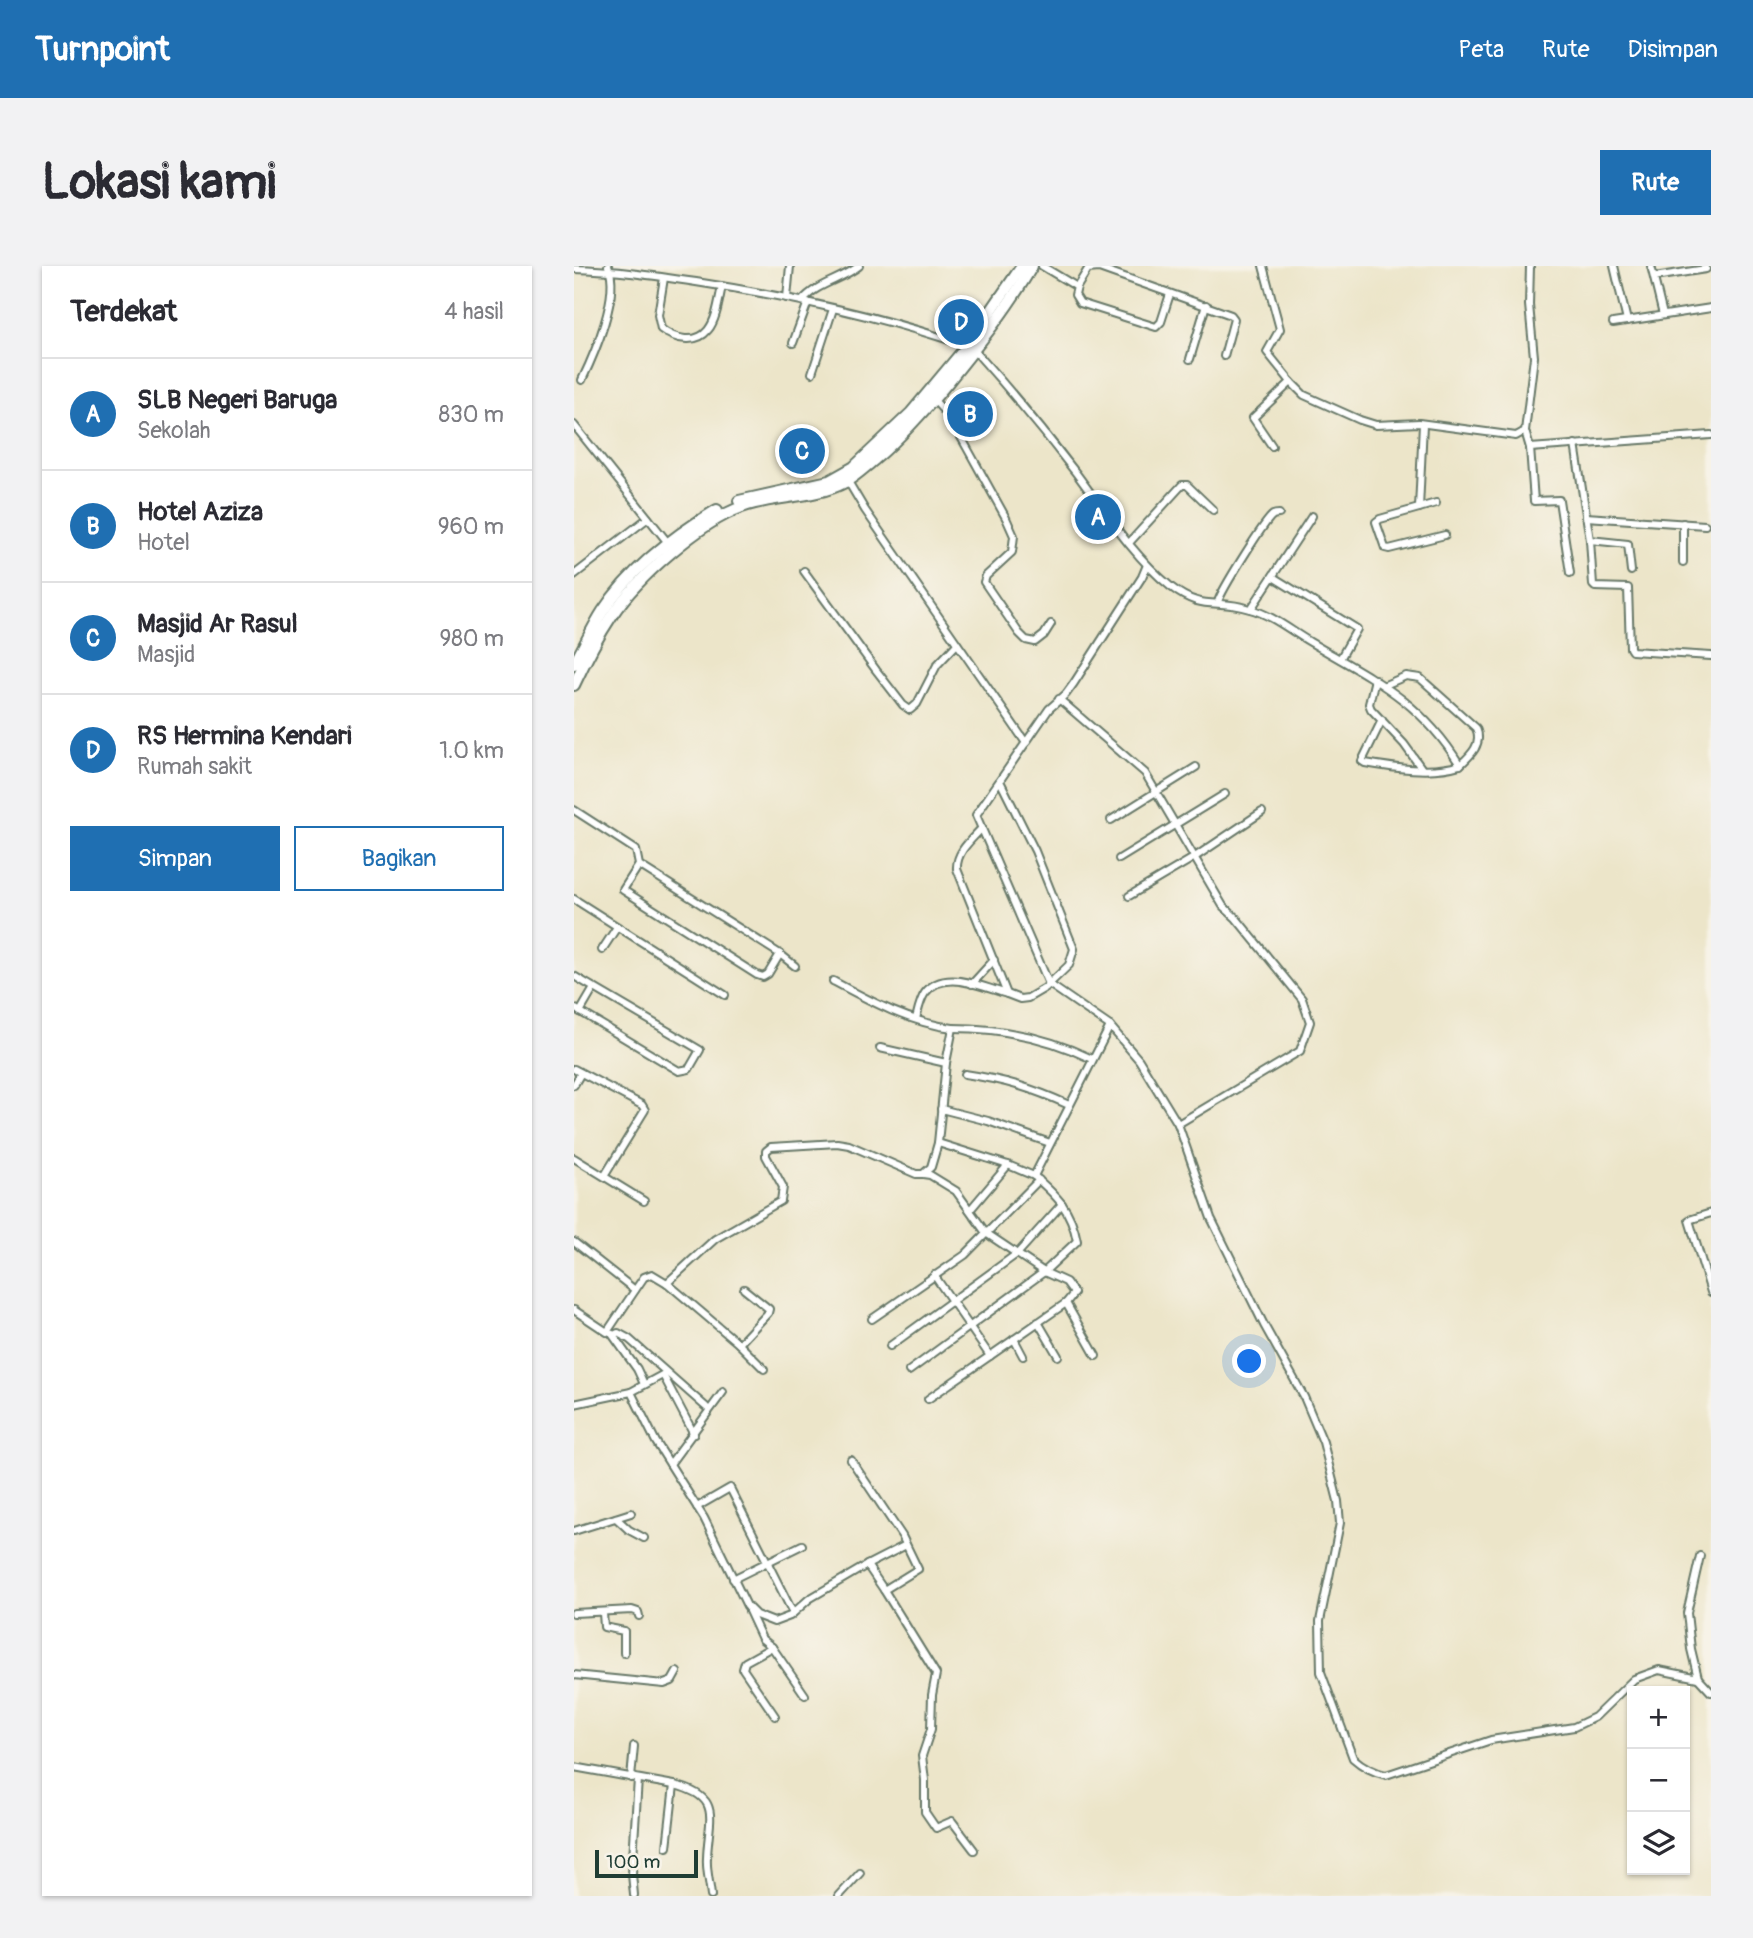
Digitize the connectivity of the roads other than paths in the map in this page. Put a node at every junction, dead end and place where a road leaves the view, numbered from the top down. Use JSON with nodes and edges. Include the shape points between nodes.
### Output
{"nodes":[{"id":1,"x":790,"y":266,"type":"edge"},
{"id":2,"x":859,"y":266,"type":"edge"},
{"id":3,"x":1022,"y":266,"type":"edge"},
{"id":4,"x":1032,"y":266,"type":"edge"},
{"id":5,"x":1042,"y":266,"type":"edge"},
{"id":6,"x":1263,"y":266,"type":"edge"},
{"id":7,"x":1530,"y":266,"type":"edge"},
{"id":8,"x":1614,"y":266,"type":"edge"},
{"id":9,"x":1651,"y":266,"type":"edge"},
{"id":10,"x":574,"y":269,"type":"edge"},
{"id":11,"x":609,"y":269,"type":"edge"},
{"id":12,"x":1706,"y":269,"type":"dead end"},
{"id":13,"x":1654,"y":277,"type":"junction"},
{"id":14,"x":664,"y":278,"type":"junction"},
{"id":15,"x":722,"y":286,"type":"junction"},
{"id":16,"x":1077,"y":287,"type":"junction"},
{"id":17,"x":1170,"y":294,"type":"junction"},
{"id":18,"x":787,"y":298,"type":"junction"},
{"id":19,"x":805,"y":302,"type":"junction"},
{"id":20,"x":1206,"y":305,"type":"junction"},
{"id":21,"x":1711,"y":308,"type":"edge"},
{"id":22,"x":834,"y":309,"type":"junction"},
{"id":23,"x":1663,"y":315,"type":"junction"},
{"id":24,"x":1626,"y":321,"type":"junction"},
{"id":25,"x":1613,"y":323,"type":"dead end"},
{"id":26,"x":793,"y":343,"type":"dead end"},
{"id":27,"x":971,"y":348,"type":"junction"},
{"id":28,"x":1224,"y":356,"type":"dead end"},
{"id":29,"x":1190,"y":359,"type":"dead end"},
{"id":30,"x":812,"y":373,"type":"dead end"},
{"id":31,"x":582,"y":380,"type":"dead end"},
{"id":32,"x":1291,"y":382,"type":"junction"},
{"id":33,"x":933,"y":399,"type":"junction"},
{"id":34,"x":1423,"y":424,"type":"junction"},
{"id":35,"x":574,"y":425,"type":"edge"},
{"id":36,"x":1525,"y":431,"type":"junction"},
{"id":37,"x":1711,"y":435,"type":"edge"},
{"id":38,"x":1575,"y":444,"type":"junction"},
{"id":39,"x":1272,"y":446,"type":"dead end"},
{"id":40,"x":1530,"y":448,"type":"junction"},
{"id":41,"x":846,"y":477,"type":"junction"},
{"id":42,"x":1436,"y":503,"type":"dead end"},
{"id":43,"x":1419,"y":508,"type":"junction"},
{"id":44,"x":1213,"y":510,"type":"dead end"},
{"id":45,"x":1279,"y":514,"type":"dead end"},
{"id":46,"x":1312,"y":516,"type":"dead end"},
{"id":47,"x":1586,"y":517,"type":"junction"},
{"id":48,"x":648,"y":518,"type":"junction"},
{"id":49,"x":1683,"y":523,"type":"junction"},
{"id":50,"x":1705,"y":525,"type":"dead end"},
{"id":51,"x":1445,"y":535,"type":"dead end"},
{"id":52,"x":1590,"y":540,"type":"junction"},
{"id":53,"x":1129,"y":542,"type":"junction"},
{"id":54,"x":672,"y":547,"type":"junction"},
{"id":55,"x":1683,"y":562,"type":"dead end"},
{"id":56,"x":1147,"y":565,"type":"junction"},
{"id":57,"x":804,"y":571,"type":"dead end"},
{"id":58,"x":1631,"y":571,"type":"dead end"},
{"id":59,"x":1570,"y":573,"type":"dead end"},
{"id":60,"x":574,"y":575,"type":"edge"},
{"id":61,"x":1273,"y":577,"type":"junction"},
{"id":62,"x":1218,"y":602,"type":"junction"},
{"id":63,"x":1251,"y":609,"type":"junction"},
{"id":64,"x":1051,"y":624,"type":"dead end"},
{"id":65,"x":957,"y":644,"type":"junction"},
{"id":66,"x":1711,"y":656,"type":"edge"},
{"id":67,"x":1340,"y":659,"type":"junction"},
{"id":68,"x":574,"y":664,"type":"edge"},
{"id":69,"x":1375,"y":679,"type":"junction"},
{"id":70,"x":574,"y":685,"type":"edge"},
{"id":71,"x":1385,"y":685,"type":"junction"},
{"id":72,"x":1059,"y":699,"type":"junction"},
{"id":73,"x":1382,"y":720,"type":"junction"},
{"id":74,"x":1026,"y":743,"type":"junction"},
{"id":75,"x":1460,"y":765,"type":"junction"},
{"id":76,"x":1196,"y":767,"type":"dead end"},
{"id":77,"x":1422,"y":769,"type":"junction"},
{"id":78,"x":1000,"y":781,"type":"junction"},
{"id":79,"x":1157,"y":792,"type":"junction"},
{"id":80,"x":1225,"y":794,"type":"dead end"},
{"id":81,"x":574,"y":810,"type":"edge"},
{"id":82,"x":1262,"y":812,"type":"dead end"},
{"id":83,"x":1111,"y":820,"type":"dead end"},
{"id":84,"x":1176,"y":825,"type":"junction"},
{"id":85,"x":982,"y":828,"type":"junction"},
{"id":86,"x":1195,"y":857,"type":"junction"},
{"id":87,"x":1119,"y":859,"type":"dead end"},
{"id":88,"x":639,"y":865,"type":"junction"},
{"id":89,"x":1129,"y":896,"type":"dead end"},
{"id":90,"x":574,"y":899,"type":"edge"},
{"id":91,"x":617,"y":927,"type":"junction"},
{"id":92,"x":602,"y":950,"type":"dead end"},
{"id":93,"x":780,"y":954,"type":"junction"},
{"id":94,"x":994,"y":960,"type":"junction"},
{"id":95,"x":795,"y":967,"type":"dead end"},
{"id":96,"x":574,"y":976,"type":"edge"},
{"id":97,"x":833,"y":981,"type":"dead end"},
{"id":98,"x":972,"y":984,"type":"junction"},
{"id":99,"x":1049,"y":984,"type":"junction"},
{"id":100,"x":594,"y":988,"type":"junction"},
{"id":101,"x":1007,"y":994,"type":"junction"},
{"id":102,"x":726,"y":995,"type":"dead end"},
{"id":103,"x":577,"y":1010,"type":"edge"},
{"id":104,"x":916,"y":1019,"type":"junction"},
{"id":105,"x":1110,"y":1026,"type":"junction"},
{"id":106,"x":953,"y":1028,"type":"junction"},
{"id":107,"x":880,"y":1048,"type":"dead end"},
{"id":108,"x":1092,"y":1059,"type":"junction"},
{"id":109,"x":946,"y":1063,"type":"junction"},
{"id":110,"x":578,"y":1071,"type":"edge"},
{"id":111,"x":965,"y":1074,"type":"dead end"},
{"id":112,"x":574,"y":1085,"type":"edge"},
{"id":113,"x":1069,"y":1105,"type":"junction"},
{"id":114,"x":941,"y":1109,"type":"junction"},
{"id":115,"x":1178,"y":1124,"type":"junction"},
{"id":116,"x":939,"y":1143,"type":"junction"},
{"id":117,"x":1049,"y":1143,"type":"junction"},
{"id":118,"x":574,"y":1158,"type":"edge"},
{"id":119,"x":1008,"y":1165,"type":"junction"},
{"id":120,"x":923,"y":1174,"type":"junction"},
{"id":121,"x":605,"y":1175,"type":"junction"},
{"id":122,"x":1036,"y":1178,"type":"junction"},
{"id":123,"x":644,"y":1201,"type":"dead end"},
{"id":124,"x":1062,"y":1204,"type":"junction"},
{"id":125,"x":970,"y":1210,"type":"junction"},
{"id":126,"x":1711,"y":1213,"type":"edge"},
{"id":127,"x":986,"y":1233,"type":"junction"},
{"id":128,"x":574,"y":1242,"type":"edge"},
{"id":129,"x":1018,"y":1253,"type":"junction"},
{"id":130,"x":1044,"y":1272,"type":"junction"},
{"id":131,"x":934,"y":1275,"type":"junction"},
{"id":132,"x":667,"y":1283,"type":"junction"},
{"id":133,"x":744,"y":1289,"type":"dead end"},
{"id":134,"x":635,"y":1290,"type":"junction"},
{"id":135,"x":1711,"y":1292,"type":"edge"},
{"id":136,"x":953,"y":1302,"type":"junction"},
{"id":137,"x":1066,"y":1303,"type":"junction"},
{"id":138,"x":574,"y":1310,"type":"edge"},
{"id":139,"x":872,"y":1319,"type":"dead end"},
{"id":140,"x":1038,"y":1322,"type":"junction"},
{"id":141,"x":971,"y":1328,"type":"junction"},
{"id":142,"x":611,"y":1334,"type":"junction"},
{"id":143,"x":1014,"y":1339,"type":"junction"},
{"id":144,"x":739,"y":1343,"type":"junction"},
{"id":145,"x":890,"y":1346,"type":"dead end"},
{"id":146,"x":990,"y":1356,"type":"junction"},
{"id":147,"x":1023,"y":1356,"type":"dead end"},
{"id":148,"x":1058,"y":1356,"type":"dead end"},
{"id":149,"x":1096,"y":1356,"type":"dead end"},
{"id":150,"x":764,"y":1369,"type":"dead end"},
{"id":151,"x":909,"y":1371,"type":"dead end"},
{"id":152,"x":666,"y":1374,"type":"junction"},
{"id":153,"x":643,"y":1384,"type":"junction"},
{"id":154,"x":631,"y":1392,"type":"junction"},
{"id":155,"x":723,"y":1392,"type":"dead end"},
{"id":156,"x":928,"y":1399,"type":"dead end"},
{"id":157,"x":574,"y":1404,"type":"edge"},
{"id":158,"x":706,"y":1408,"type":"dead end"},
{"id":159,"x":694,"y":1434,"type":"junction"},
{"id":160,"x":851,"y":1460,"type":"dead end"},
{"id":161,"x":670,"y":1464,"type":"junction"},
{"id":162,"x":697,"y":1507,"type":"junction"},
{"id":163,"x":631,"y":1513,"type":"dead end"},
{"id":164,"x":616,"y":1518,"type":"junction"},
{"id":165,"x":574,"y":1531,"type":"edge"},
{"id":166,"x":644,"y":1538,"type":"dead end"},
{"id":167,"x":802,"y":1545,"type":"dead end"},
{"id":168,"x":906,"y":1545,"type":"junction"},
{"id":169,"x":1700,"y":1556,"type":"dead end"},
{"id":170,"x":768,"y":1562,"type":"junction"},
{"id":171,"x":867,"y":1565,"type":"junction"},
{"id":172,"x":733,"y":1579,"type":"junction"},
{"id":173,"x":884,"y":1590,"type":"junction"},
{"id":174,"x":747,"y":1606,"type":"junction"},
{"id":175,"x":793,"y":1612,"type":"junction"},
{"id":176,"x":574,"y":1613,"type":"edge"},
{"id":177,"x":603,"y":1613,"type":"junction"},
{"id":178,"x":639,"y":1616,"type":"dead end"},
{"id":179,"x":772,"y":1647,"type":"junction"},
{"id":180,"x":624,"y":1653,"type":"dead end"},
{"id":181,"x":677,"y":1671,"type":"dead end"},
{"id":182,"x":574,"y":1675,"type":"edge"},
{"id":183,"x":1698,"y":1678,"type":"junction"},
{"id":184,"x":1711,"y":1692,"type":"edge"},
{"id":185,"x":805,"y":1695,"type":"dead end"},
{"id":186,"x":775,"y":1716,"type":"dead end"},
{"id":187,"x":634,"y":1746,"type":"dead end"},
{"id":188,"x":574,"y":1767,"type":"edge"},
{"id":189,"x":635,"y":1779,"type":"junction"},
{"id":190,"x":674,"y":1786,"type":"junction"},
{"id":191,"x":667,"y":1847,"type":"dead end"},
{"id":192,"x":974,"y":1850,"type":"dead end"},
{"id":193,"x":860,"y":1873,"type":"dead end"},
{"id":194,"x":634,"y":1895,"type":"edge"},
{"id":195,"x":711,"y":1896,"type":"edge"},
{"id":196,"x":839,"y":1896,"type":"edge"}],
"edges":[{"from":1,"to":18,"type":"street"},
{"from":2,"to":19,"type":"street","via":[[811,291]]},
{"from":3,"to":27,"type":"highway"},
{"from":4,"to":27,"type":"highway"},
{"from":5,"to":16,"type":"street"},
{"from":6,"to":32,"type":"street","via":[[1280,329],[1267,352]]},
{"from":7,"to":36,"type":"street","via":[[1534,357]]},
{"from":8,"to":24,"type":"street"},
{"from":9,"to":13,"type":"street"},
{"from":10,"to":11,"type":"street"},
{"from":11,"to":14,"type":"street"},
{"from":11,"to":31,"type":"street","via":[[610,294],[598,344]]},
{"from":12,"to":13,"type":"street"},
{"from":13,"to":23,"type":"street"},
{"from":14,"to":15,"type":"street"},
{"from":14,"to":15,"type":"street","via":[[658,314],[661,329],[685,339],[708,330]]},
{"from":15,"to":18,"type":"street"},
{"from":16,"to":17,"type":"street","via":[[1084,272],[1093,267]]},
{"from":16,"to":17,"type":"street","via":[[1080,303],[1156,327]]},
{"from":17,"to":20,"type":"street"},
{"from":18,"to":19,"type":"street"},
{"from":19,"to":22,"type":"street"},
{"from":19,"to":26,"type":"street"},
{"from":20,"to":28,"type":"street","via":[[1234,318]]},
{"from":20,"to":29,"type":"street"},
{"from":21,"to":23,"type":"street"},
{"from":22,"to":27,"type":"street"},
{"from":22,"to":30,"type":"street"},
{"from":23,"to":24,"type":"street"},
{"from":24,"to":25,"type":"street"},
{"from":27,"to":33,"type":"highway"},
{"from":27,"to":41,"type":"highway"},
{"from":27,"to":53,"type":"street","via":[[1048,436]]},
{"from":32,"to":34,"type":"street","via":[[1314,401],[1371,423]]},
{"from":32,"to":39,"type":"street","via":[[1253,418]]},
{"from":33,"to":41,"type":"highway","via":[[884,452]]},
{"from":33,"to":64,"type":"street","via":[[951,419],[1014,536],[1012,552],[984,582],[1027,640],[1040,639]]},
{"from":34,"to":36,"type":"street","via":[[1508,436]]},
{"from":34,"to":43,"type":"street"},
{"from":35,"to":48,"type":"street"},
{"from":36,"to":40,"type":"street"},
{"from":37,"to":38,"type":"street"},
{"from":38,"to":40,"type":"street"},
{"from":38,"to":47,"type":"street"},
{"from":40,"to":59,"type":"street","via":[[1534,501],[1559,500]]},
{"from":41,"to":54,"type":"highway","via":[[825,490],[734,510]]},
{"from":41,"to":65,"type":"street"},
{"from":42,"to":43,"type":"street"},
{"from":43,"to":51,"type":"street","via":[[1376,523],[1385,548]]},
{"from":44,"to":53,"type":"street","via":[[1182,485]]},
{"from":45,"to":62,"type":"street","via":[[1263,528]]},
{"from":46,"to":61,"type":"street"},
{"from":47,"to":49,"type":"street"},
{"from":47,"to":52,"type":"street"},
{"from":48,"to":54,"type":"street"},
{"from":48,"to":60,"type":"street"},
{"from":49,"to":50,"type":"street"},
{"from":49,"to":55,"type":"street"},
{"from":52,"to":58,"type":"street","via":[[1628,544]]},
{"from":52,"to":66,"type":"street","via":[[1595,587],[1628,588],[1632,651]]},
{"from":53,"to":56,"type":"street"},
{"from":54,"to":68,"type":"highway","via":[[638,572],[604,610]]},
{"from":54,"to":70,"type":"highway","via":[[612,615]]},
{"from":56,"to":62,"type":"street","via":[[1191,600]]},
{"from":56,"to":72,"type":"street","via":[[1074,683]]},
{"from":57,"to":65,"type":"street","via":[[910,710],[937,665]]},
{"from":61,"to":63,"type":"street"},
{"from":61,"to":67,"type":"street","via":[[1357,629]]},
{"from":62,"to":63,"type":"street"},
{"from":63,"to":67,"type":"street"},
{"from":65,"to":74,"type":"street"},
{"from":67,"to":69,"type":"street"},
{"from":69,"to":71,"type":"street"},
{"from":69,"to":73,"type":"street","via":[[1369,706]]},
{"from":71,"to":75,"type":"street","via":[[1425,720]]},
{"from":71,"to":75,"type":"street","via":[[1406,676],[1420,678],[1476,728],[1478,746]]},
{"from":72,"to":74,"type":"street"},
{"from":72,"to":79,"type":"street","via":[[1142,769]]},
{"from":73,"to":77,"type":"street"},
{"from":73,"to":77,"type":"street","via":[[1362,761]]},
{"from":74,"to":78,"type":"street"},
{"from":75,"to":77,"type":"street"},
{"from":76,"to":79,"type":"street"},
{"from":78,"to":85,"type":"street","via":[[976,816]]},
{"from":78,"to":99,"type":"street","via":[[1035,851],[1074,949],[1069,965]]},
{"from":79,"to":83,"type":"street"},
{"from":79,"to":84,"type":"street"},
{"from":80,"to":84,"type":"street"},
{"from":81,"to":88,"type":"street","via":[[636,850]]},
{"from":82,"to":86,"type":"street"},
{"from":84,"to":86,"type":"street"},
{"from":84,"to":87,"type":"street"},
{"from":85,"to":94,"type":"street","via":[[960,852],[956,864]]},
{"from":85,"to":99,"type":"street"},
{"from":86,"to":89,"type":"street"},
{"from":86,"to":115,"type":"street","via":[[1223,906],[1302,999],[1310,1022],[1300,1051]]},
{"from":88,"to":93,"type":"street"},
{"from":88,"to":93,"type":"street","via":[[623,890],[683,929],[763,977]]},
{"from":90,"to":91,"type":"street"},
{"from":91,"to":92,"type":"street"},
{"from":91,"to":102,"type":"street"},
{"from":93,"to":95,"type":"street"},
{"from":94,"to":98,"type":"street"},
{"from":94,"to":101,"type":"street"},
{"from":96,"to":100,"type":"street"},
{"from":97,"to":104,"type":"street"},
{"from":98,"to":101,"type":"street"},
{"from":98,"to":104,"type":"street","via":[[948,979],[934,985],[924,994]]},
{"from":99,"to":101,"type":"street","via":[[1028,998]]},
{"from":99,"to":105,"type":"street"},
{"from":100,"to":103,"type":"street"},
{"from":100,"to":103,"type":"street","via":[[700,1050],[689,1069],[679,1071]]},
{"from":104,"to":106,"type":"street"},
{"from":105,"to":108,"type":"street"},
{"from":105,"to":115,"type":"street","via":[[1139,1060]]},
{"from":106,"to":108,"type":"street","via":[[1036,1038]]},
{"from":106,"to":109,"type":"street"},
{"from":107,"to":109,"type":"street"},
{"from":108,"to":113,"type":"street"},
{"from":109,"to":114,"type":"street"},
{"from":110,"to":112,"type":"street"},
{"from":110,"to":121,"type":"street","via":[[645,1110]]},
{"from":111,"to":113,"type":"street","via":[[1034,1088]]},
{"from":113,"to":117,"type":"street"},
{"from":114,"to":116,"type":"street"},
{"from":114,"to":117,"type":"street"},
{"from":115,"to":183,"type":"street","via":[[1211,1217],[1323,1442],[1340,1523],[1320,1621],[1321,1672],[1353,1758],[1386,1775],[1491,1740],[1574,1727],[1595,1717],[1621,1690],[1647,1673],[1659,1670]]},
{"from":116,"to":119,"type":"street"},
{"from":116,"to":120,"type":"street","via":[[933,1164]]},
{"from":117,"to":122,"type":"street"},
{"from":118,"to":121,"type":"street"},
{"from":119,"to":122,"type":"street"},
{"from":119,"to":125,"type":"street"},
{"from":120,"to":125,"type":"street","via":[[956,1191]]},
{"from":120,"to":132,"type":"street","via":[[849,1145],[771,1147],[766,1156],[783,1187],[783,1198],[715,1239]]},
{"from":121,"to":123,"type":"street"},
{"from":122,"to":124,"type":"street"},
{"from":122,"to":127,"type":"street"},
{"from":124,"to":129,"type":"street"},
{"from":124,"to":130,"type":"street","via":[[1074,1224],[1077,1241]]},
{"from":125,"to":127,"type":"street"},
{"from":126,"to":135,"type":"street","via":[[1689,1220]]},
{"from":127,"to":129,"type":"street"},
{"from":127,"to":131,"type":"street","via":[[965,1255]]},
{"from":128,"to":134,"type":"street"},
{"from":129,"to":130,"type":"street"},
{"from":129,"to":136,"type":"street"},
{"from":130,"to":137,"type":"street","via":[[1066,1282],[1074,1293]]},
{"from":130,"to":141,"type":"street"},
{"from":131,"to":136,"type":"street"},
{"from":131,"to":139,"type":"street"},
{"from":132,"to":134,"type":"street","via":[[647,1275]]},
{"from":132,"to":144,"type":"street"},
{"from":133,"to":144,"type":"street","via":[[769,1310]]},
{"from":134,"to":142,"type":"street"},
{"from":136,"to":141,"type":"street"},
{"from":136,"to":145,"type":"street"},
{"from":137,"to":140,"type":"street"},
{"from":137,"to":149,"type":"street"},
{"from":138,"to":142,"type":"street"},
{"from":140,"to":143,"type":"street"},
{"from":140,"to":148,"type":"street"},
{"from":141,"to":146,"type":"street"},
{"from":141,"to":151,"type":"street"},
{"from":142,"to":152,"type":"street","via":[[618,1332],[629,1339]]},
{"from":142,"to":153,"type":"street"},
{"from":143,"to":146,"type":"street"},
{"from":143,"to":147,"type":"street"},
{"from":144,"to":150,"type":"street"},
{"from":146,"to":156,"type":"street"},
{"from":152,"to":153,"type":"street"},
{"from":152,"to":158,"type":"street"},
{"from":152,"to":159,"type":"street"},
{"from":153,"to":154,"type":"street"},
{"from":154,"to":157,"type":"street"},
{"from":154,"to":161,"type":"street"},
{"from":155,"to":159,"type":"street"},
{"from":159,"to":161,"type":"street"},
{"from":160,"to":168,"type":"street"},
{"from":161,"to":162,"type":"street"},
{"from":162,"to":170,"type":"street","via":[[730,1488]]},
{"from":162,"to":172,"type":"street"},
{"from":163,"to":164,"type":"street"},
{"from":164,"to":165,"type":"street"},
{"from":164,"to":166,"type":"street"},
{"from":167,"to":170,"type":"street"},
{"from":168,"to":171,"type":"street"},
{"from":168,"to":173,"type":"street","via":[[918,1569]]},
{"from":169,"to":183,"type":"street","via":[[1688,1613]]},
{"from":170,"to":172,"type":"street"},
{"from":170,"to":175,"type":"street"},
{"from":171,"to":173,"type":"street"},
{"from":171,"to":175,"type":"street"},
{"from":172,"to":174,"type":"street"},
{"from":173,"to":192,"type":"street","via":[[936,1674],[931,1729],[922,1756],[925,1812],[936,1828],[952,1821]]},
{"from":174,"to":175,"type":"street","via":[[774,1622]]},
{"from":174,"to":179,"type":"street","via":[[762,1639]]},
{"from":176,"to":177,"type":"street"},
{"from":177,"to":178,"type":"street","via":[[632,1610]]},
{"from":177,"to":180,"type":"street","via":[[604,1627],[624,1631]]},
{"from":179,"to":185,"type":"street"},
{"from":179,"to":186,"type":"street","via":[[745,1662],[743,1669]]},
{"from":181,"to":182,"type":"street","via":[[672,1681],[664,1684]]},
{"from":183,"to":184,"type":"street"},
{"from":187,"to":189,"type":"street"},
{"from":188,"to":189,"type":"street"},
{"from":189,"to":190,"type":"street"},
{"from":189,"to":194,"type":"street"},
{"from":190,"to":191,"type":"street"},
{"from":190,"to":195,"type":"street","via":[[696,1793],[709,1808]]},
{"from":193,"to":196,"type":"street"}]}
